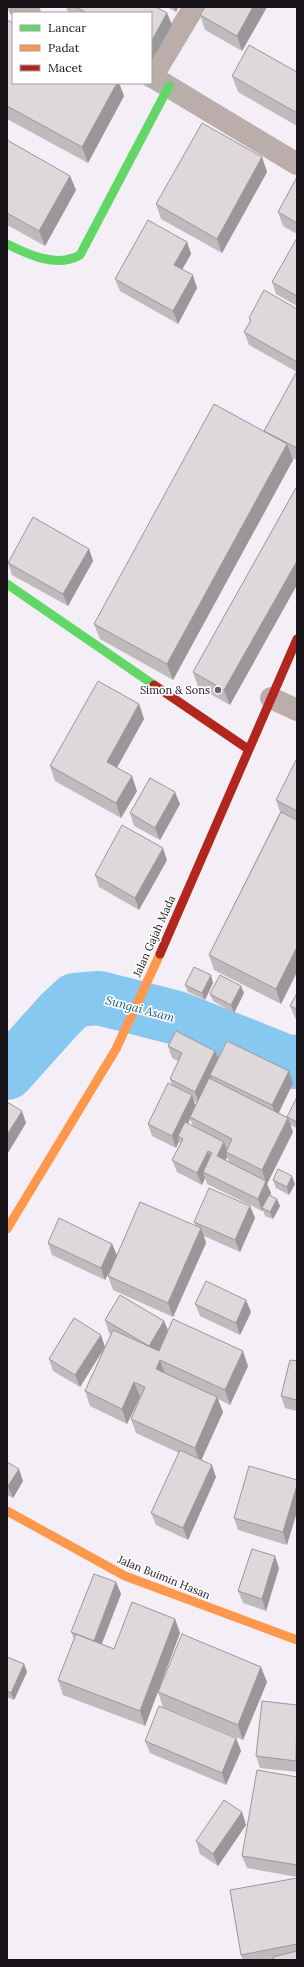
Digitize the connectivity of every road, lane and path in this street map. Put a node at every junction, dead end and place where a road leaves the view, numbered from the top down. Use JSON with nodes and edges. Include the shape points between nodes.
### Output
{"nodes":[{"id":1,"x":19,"y":7,"type":"edge"},
{"id":2,"x":194,"y":7,"type":"edge"},
{"id":3,"x":28,"y":12,"type":"edge"},
{"id":4,"x":157,"y":80,"type":"edge"},
{"id":5,"x":297,"y":164,"type":"edge"},
{"id":6,"x":7,"y":244,"type":"edge"},
{"id":7,"x":7,"y":584,"type":"edge"},
{"id":8,"x":297,"y":639,"type":"edge"},
{"id":9,"x":271,"y":698,"type":"junction"},
{"id":10,"x":297,"y":710,"type":"edge"},
{"id":11,"x":248,"y":749,"type":"junction"},
{"id":12,"x":7,"y":1229,"type":"edge"},
{"id":13,"x":7,"y":1511,"type":"edge"},
{"id":14,"x":297,"y":1640,"type":"edge"}],
"edges":[{"from":1,"to":3,"type":"street"},
{"from":2,"to":4,"type":"street"},
{"from":4,"to":5,"type":"street"},
{"from":4,"to":6,"type":"street","via":[[80,255],[75,259],[57,261],[36,256]]},
{"from":7,"to":11,"type":"street"},
{"from":8,"to":9,"type":"street","name":"Jalan Gajah Mada"},
{"from":9,"to":10,"type":"street"},
{"from":9,"to":11,"type":"street","name":"Jalan Gajah Mada"},
{"from":11,"to":12,"type":"street","name":"Jalan Gajah Mada","via":[[154,968],[116,1049]]},
{"from":13,"to":14,"type":"street","name":"Jalan Buimin Hasan","via":[[125,1576]]}]}
